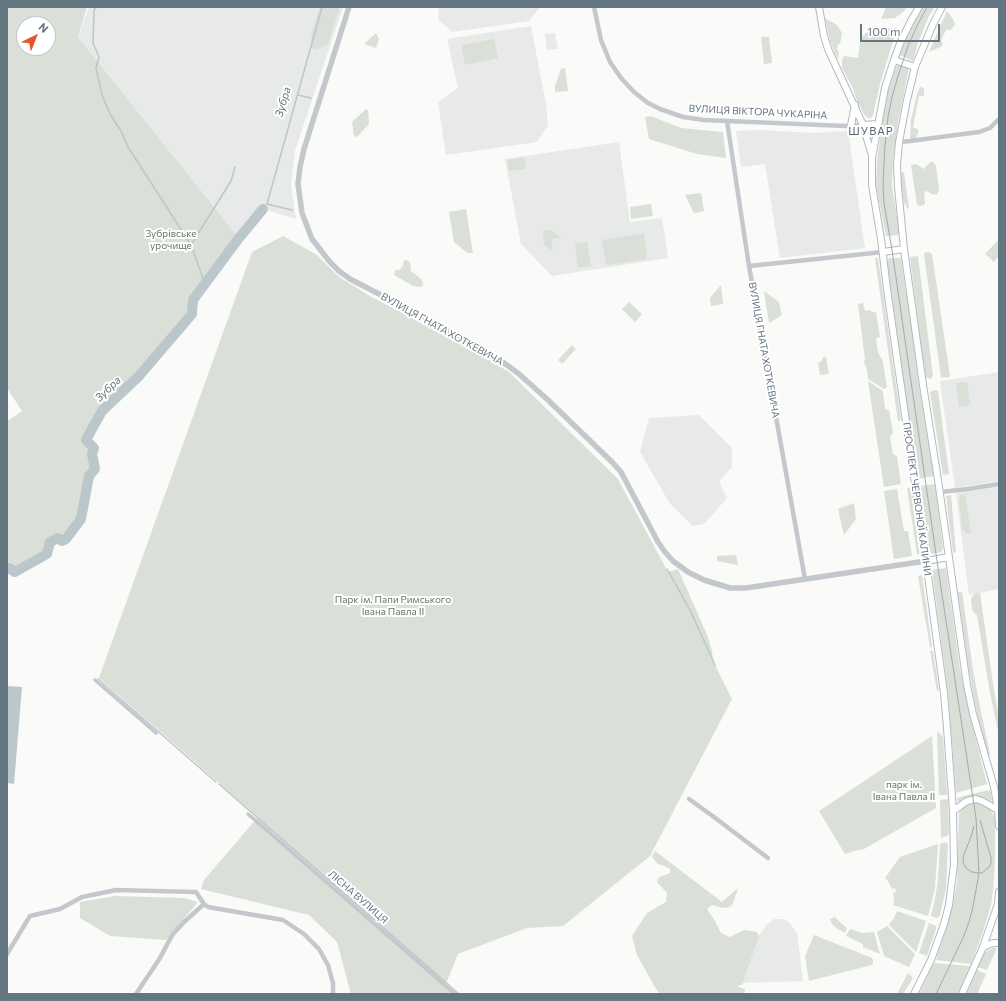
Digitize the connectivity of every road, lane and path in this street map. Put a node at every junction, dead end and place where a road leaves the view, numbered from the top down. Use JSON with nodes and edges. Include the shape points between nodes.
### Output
{"nodes":[{"id":1,"x":349,"y":7,"type":"edge"},
{"id":2,"x":594,"y":7,"type":"edge"},
{"id":3,"x":818,"y":7,"type":"edge"},
{"id":4,"x":919,"y":7,"type":"edge"},
{"id":5,"x":942,"y":7,"type":"edge"},
{"id":6,"x":894,"y":60,"type":"junction"},
{"id":7,"x":915,"y":67,"type":"junction"},
{"id":8,"x":854,"y":105,"type":"junction"},
{"id":9,"x":999,"y":119,"type":"edge"},
{"id":10,"x":727,"y":121,"type":"junction"},
{"id":11,"x":878,"y":124,"type":"junction"},
{"id":12,"x":851,"y":125,"type":"junction"},
{"id":13,"x":863,"y":125,"type":"junction"},
{"id":14,"x":899,"y":142,"type":"junction"},
{"id":15,"x":872,"y":158,"type":"junction"},
{"id":16,"x":904,"y":249,"type":"junction"},
{"id":17,"x":883,"y":252,"type":"junction"},
{"id":18,"x":749,"y":266,"type":"junction"},
{"id":19,"x":999,"y":484,"type":"edge"},
{"id":20,"x":940,"y":492,"type":"junction"},
{"id":21,"x":949,"y":557,"type":"junction"},
{"id":22,"x":926,"y":561,"type":"junction"},
{"id":23,"x":805,"y":579,"type":"junction"},
{"id":24,"x":95,"y":680,"type":"dead end"},
{"id":25,"x":156,"y":733,"type":"dead end"},
{"id":26,"x":689,"y":799,"type":"dead end"},
{"id":27,"x":998,"y":810,"type":"junction"},
{"id":28,"x":953,"y":812,"type":"junction"},
{"id":29,"x":248,"y":814,"type":"dead end"},
{"id":30,"x":999,"y":826,"type":"edge"},
{"id":31,"x":768,"y":858,"type":"dead end"},
{"id":32,"x":999,"y":892,"type":"edge"},
{"id":33,"x":998,"y":904,"type":"junction"},
{"id":34,"x":203,"y":905,"type":"junction"},
{"id":35,"x":999,"y":916,"type":"edge"},
{"id":36,"x":999,"y":943,"type":"edge"},
{"id":37,"x":983,"y":947,"type":"junction"},
{"id":38,"x":7,"y":954,"type":"edge"},
{"id":39,"x":136,"y":994,"type":"edge"},
{"id":40,"x":333,"y":994,"type":"edge"},
{"id":41,"x":455,"y":994,"type":"edge"},
{"id":42,"x":914,"y":994,"type":"edge"},
{"id":43,"x":962,"y":994,"type":"edge"}],
"edges":[{"from":1,"to":23,"type":"street","name":"ВУЛИЦЯ ГНАТА ХОТКЕВИЧА","via":[[300,167],[298,184],[302,213],[312,239],[320,251],[350,279],[457,334],[520,374],[621,472],[661,547],[688,572],[730,588]]},
{"from":2,"to":10,"type":"street","name":"ВУЛИЦЯ ВІКТОРА ЧУКАРІНА","via":[[601,40],[610,62],[620,78],[634,92],[648,103],[670,113],[683,117]]},
{"from":3,"to":8,"type":"main road","via":[[828,49]]},
{"from":4,"to":6,"type":"main road","name":"ПРОСПЕКТ ЧЕРВОНОЇ КАЛИНИ"},
{"from":5,"to":7,"type":"main road"},
{"from":6,"to":7,"type":"main road"},
{"from":6,"to":11,"type":"main road","name":"ПРОСПЕКТ ЧЕРВОНОЇ КАЛИНИ"},
{"from":7,"to":14,"type":"main road"},
{"from":8,"to":12,"type":"main road"},
{"from":8,"to":13,"type":"main road"},
{"from":9,"to":14,"type":"street","via":[[990,128],[979,132]]},
{"from":10,"to":12,"type":"street","name":"ВУЛИЦЯ ВІКТОРА ЧУКАРІНА"},
{"from":10,"to":18,"type":"street","name":"ВУЛИЦЯ ГНАТА ХОТКЕВИЧА"},
{"from":11,"to":13,"type":"main road"},
{"from":11,"to":15,"type":"main road","name":"ПРОСПЕКТ ЧЕРВОНОЇ КАЛИНИ"},
{"from":12,"to":13,"type":"street","name":"ВУЛИЦЯ ВІКТОРА ЧУКАРІНА"},
{"from":13,"to":15,"type":"main road"},
{"from":14,"to":16,"type":"main road","via":[[898,187]]},
{"from":15,"to":17,"type":"main road","name":"ПРОСПЕКТ ЧЕРВОНОЇ КАЛИНИ","via":[[872,185]]},
{"from":16,"to":17,"type":"main road"},
{"from":16,"to":20,"type":"main road"},
{"from":17,"to":18,"type":"street"},
{"from":17,"to":22,"type":"main road","name":"ПРОСПЕКТ ЧЕРВОНОЇ КАЛИНИ"},
{"from":18,"to":23,"type":"street","name":"ВУЛИЦЯ ГНАТА ХОТКЕВИЧА"},
{"from":19,"to":20,"type":"street"},
{"from":20,"to":21,"type":"main road"},
{"from":21,"to":22,"type":"main road","name":"ВУЛИЦЯ ГНАТА ХОТКЕВИЧА"},
{"from":21,"to":27,"type":"main road","via":[[967,686]]},
{"from":22,"to":23,"type":"street","name":"ВУЛИЦЯ ГНАТА ХОТКЕВИЧА"},
{"from":22,"to":28,"type":"main road","name":"ПРОСПЕКТ ЧЕРВОНОЇ КАЛИНИ","via":[[944,693]]},
{"from":24,"to":25,"type":"street"},
{"from":26,"to":31,"type":"street"},
{"from":27,"to":28,"type":"main road","via":[[976,799],[967,801]]},
{"from":27,"to":30,"type":"main road"},
{"from":28,"to":42,"type":"main road","name":"ПРОСПЕКТ ЧЕРВОНОЇ КАЛИНИ","via":[[954,864],[949,906],[931,960]]},
{"from":29,"to":41,"type":"street","name":"ЛІСНА ВУЛИЦЯ"},
{"from":32,"to":33,"type":"main road"},
{"from":33,"to":35,"type":"main road"},
{"from":33,"to":37,"type":"main road"},
{"from":34,"to":38,"type":"street","via":[[195,892],[116,890],[82,897],[60,909],[30,916]]},
{"from":34,"to":39,"type":"street","via":[[173,934]]},
{"from":34,"to":40,"type":"street","via":[[283,920],[304,934],[319,949],[328,966]]},
{"from":36,"to":37,"type":"main road"},
{"from":37,"to":43,"type":"main road"}]}
